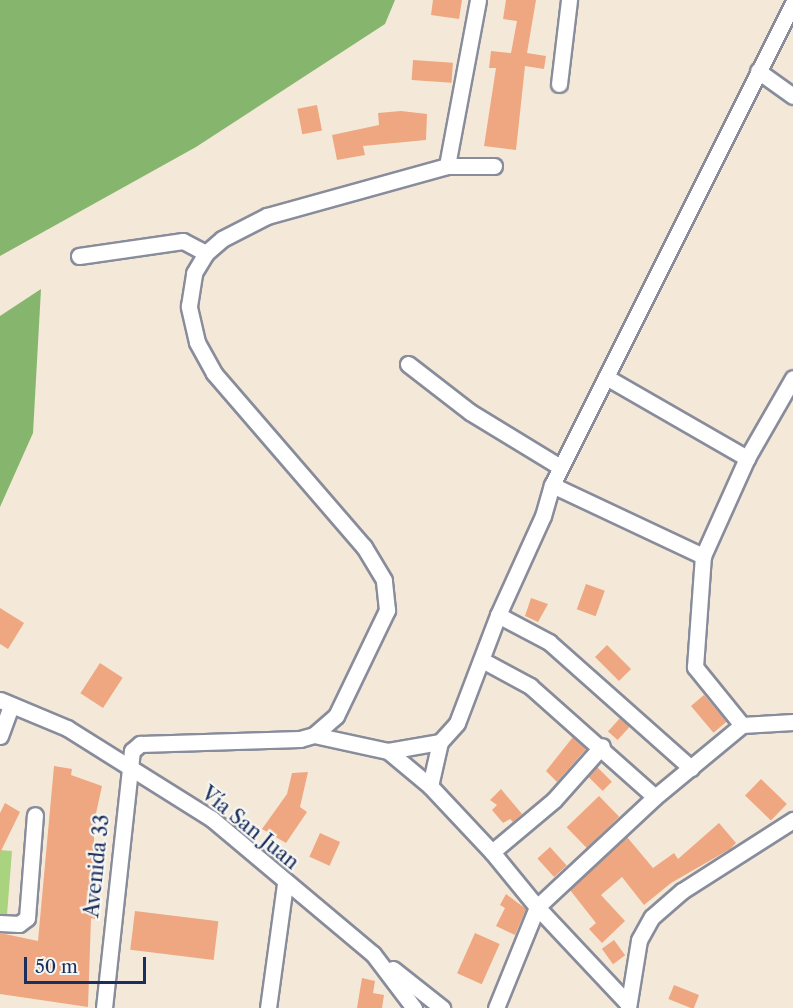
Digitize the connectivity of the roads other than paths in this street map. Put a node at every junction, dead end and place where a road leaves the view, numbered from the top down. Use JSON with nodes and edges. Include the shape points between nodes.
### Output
{"nodes":[{"id":1,"x":478,"y":0,"type":"edge"},
{"id":2,"x":569,"y":0,"type":"edge"},
{"id":3,"x":793,"y":3,"type":"edge"},
{"id":4,"x":758,"y":71,"type":"junction"},
{"id":5,"x":559,"y":84,"type":"dead end"},
{"id":6,"x":793,"y":96,"type":"edge"},
{"id":7,"x":447,"y":165,"type":"junction"},
{"id":8,"x":494,"y":166,"type":"dead end"},
{"id":9,"x":206,"y":253,"type":"junction"},
{"id":10,"x":79,"y":256,"type":"dead end"},
{"id":11,"x":408,"y":364,"type":"dead end"},
{"id":12,"x":606,"y":377,"type":"junction"},
{"id":13,"x":793,"y":378,"type":"edge"},
{"id":14,"x":747,"y":458,"type":"junction"},
{"id":15,"x":560,"y":467,"type":"junction"},
{"id":16,"x":552,"y":485,"type":"junction"},
{"id":17,"x":703,"y":556,"type":"junction"},
{"id":18,"x":498,"y":615,"type":"junction"},
{"id":19,"x":482,"y":660,"type":"junction"},
{"id":20,"x":5,"y":703,"type":"edge"},
{"id":21,"x":793,"y":722,"type":"edge"},
{"id":22,"x":742,"y":725,"type":"junction"},
{"id":23,"x":314,"y":735,"type":"junction"},
{"id":24,"x":0,"y":736,"type":"edge"},
{"id":25,"x":441,"y":742,"type":"junction"},
{"id":26,"x":602,"y":746,"type":"junction"},
{"id":27,"x":388,"y":751,"type":"junction"},
{"id":28,"x":128,"y":764,"type":"junction"},
{"id":29,"x":691,"y":768,"type":"junction"},
{"id":30,"x":430,"y":786,"type":"junction"},
{"id":31,"x":655,"y":797,"type":"junction"},
{"id":32,"x":35,"y":814,"type":"dead end"},
{"id":33,"x":793,"y":820,"type":"edge"},
{"id":34,"x":492,"y":852,"type":"junction"},
{"id":35,"x":285,"y":884,"type":"junction"},
{"id":36,"x":537,"y":907,"type":"junction"},
{"id":37,"x":0,"y":923,"type":"edge"},
{"id":38,"x":373,"y":954,"type":"junction"},
{"id":39,"x":628,"y":1006,"type":"edge"},
{"id":40,"x":104,"y":1008,"type":"edge"},
{"id":41,"x":268,"y":1008,"type":"edge"},
{"id":42,"x":414,"y":1008,"type":"edge"},
{"id":43,"x":442,"y":1008,"type":"edge"},
{"id":44,"x":496,"y":1008,"type":"edge"}],
"edges":[{"from":1,"to":7,"type":"street"},
{"from":2,"to":5,"type":"street"},
{"from":3,"to":4,"type":"street"},
{"from":4,"to":6,"type":"street"},
{"from":4,"to":12,"type":"street"},
{"from":7,"to":8,"type":"street"},
{"from":7,"to":9,"type":"street","via":[[267,216],[232,232]]},
{"from":9,"to":10,"type":"street","via":[[183,241]]},
{"from":9,"to":23,"type":"street","via":[[195,273],[189,306],[197,342],[208,363],[364,547],[388,594],[381,627],[336,716]]},
{"from":11,"to":15,"type":"street","via":[[470,412]]},
{"from":12,"to":14,"type":"street"},
{"from":12,"to":15,"type":"street"},
{"from":13,"to":14,"type":"street"},
{"from":14,"to":17,"type":"street"},
{"from":15,"to":16,"type":"street"},
{"from":16,"to":17,"type":"street"},
{"from":16,"to":18,"type":"street","via":[[539,526]]},
{"from":17,"to":22,"type":"street","via":[[695,667]]},
{"from":18,"to":19,"type":"street"},
{"from":18,"to":29,"type":"street","via":[[549,642]]},
{"from":19,"to":25,"type":"street","via":[[457,723]]},
{"from":19,"to":26,"type":"street","via":[[530,686]]},
{"from":20,"to":24,"type":"street"},
{"from":20,"to":28,"type":"street","name":"Vía San Juan","via":[[67,728]]},
{"from":21,"to":22,"type":"street"},
{"from":22,"to":29,"type":"street"},
{"from":23,"to":27,"type":"street"},
{"from":23,"to":28,"type":"street","via":[[300,739],[140,744],[132,751]]},
{"from":25,"to":27,"type":"street"},
{"from":25,"to":30,"type":"street"},
{"from":26,"to":31,"type":"street"},
{"from":26,"to":34,"type":"street","via":[[554,800]]},
{"from":27,"to":30,"type":"street"},
{"from":28,"to":35,"type":"street","name":"Vía San Juan","via":[[212,819]]},
{"from":28,"to":40,"type":"street","name":"Avenida 33"},
{"from":29,"to":31,"type":"street"},
{"from":30,"to":34,"type":"street"},
{"from":31,"to":36,"type":"street"},
{"from":32,"to":37,"type":"street","via":[[27,918],[19,924]]},
{"from":33,"to":39,"type":"street","via":[[664,903],[639,940]]},
{"from":34,"to":36,"type":"street"},
{"from":35,"to":38,"type":"street","name":"Vía San Juan"},
{"from":35,"to":41,"type":"street"},
{"from":36,"to":39,"type":"street"},
{"from":36,"to":44,"type":"street"},
{"from":38,"to":42,"type":"street","name":"Vía San Juan"},
{"from":38,"to":43,"type":"street"}]}
